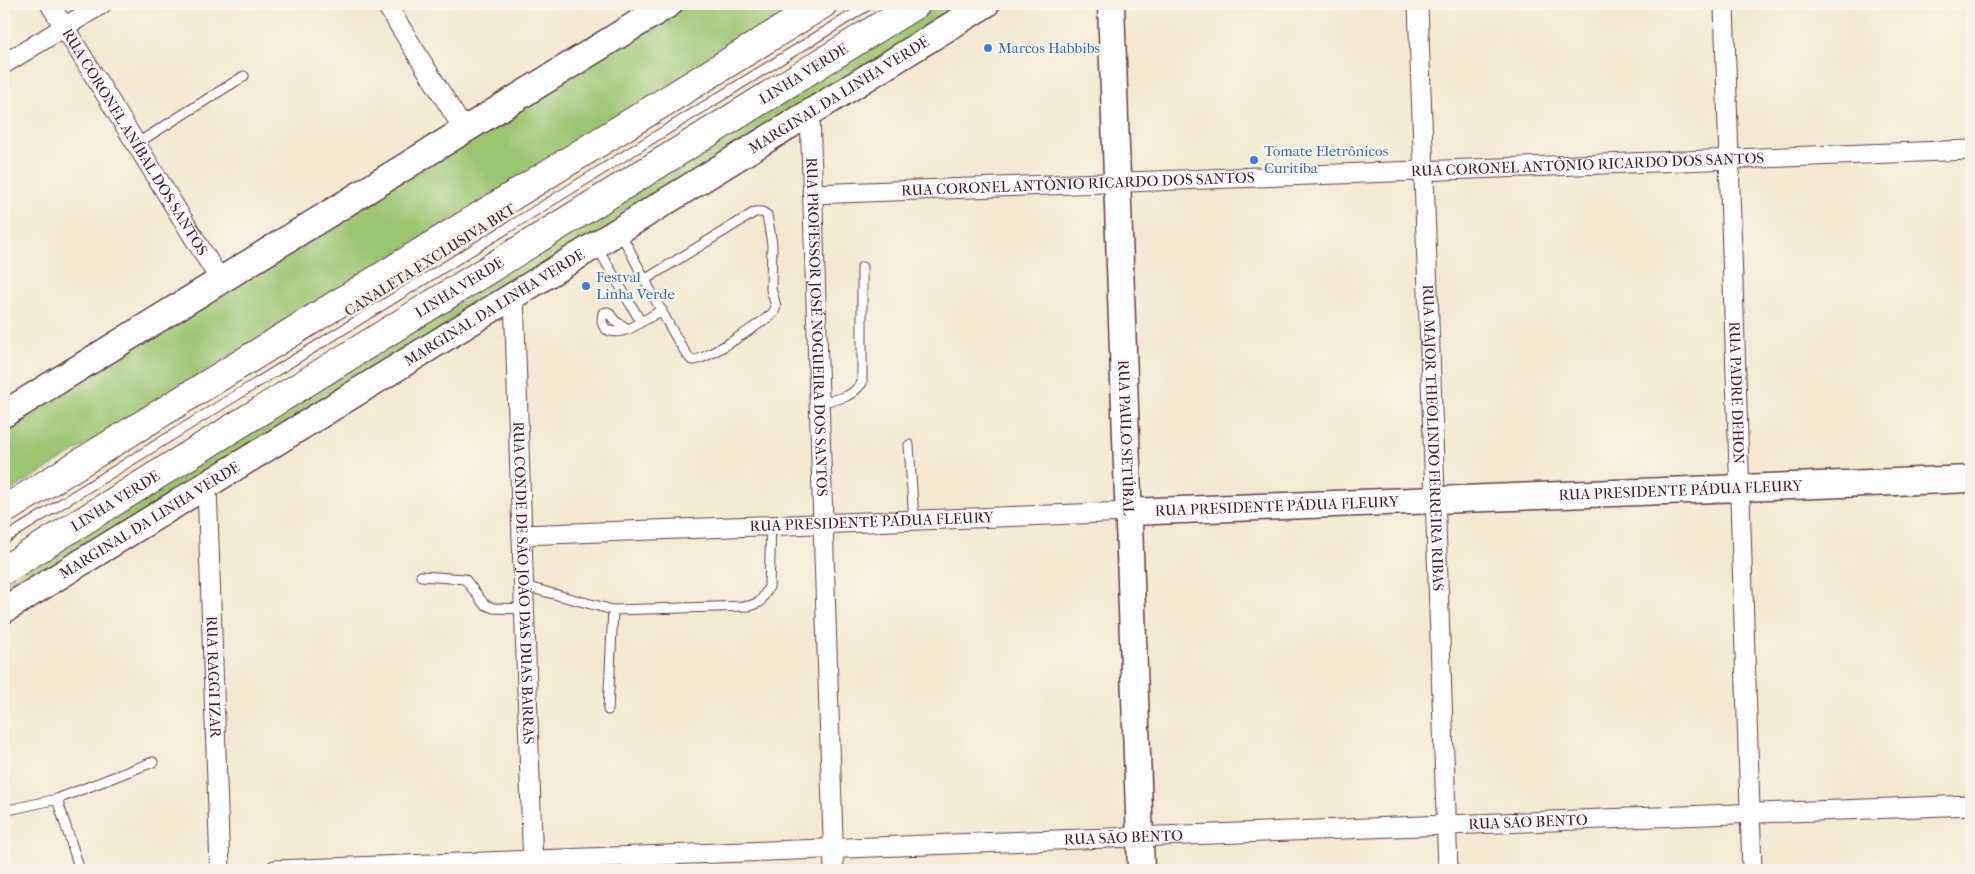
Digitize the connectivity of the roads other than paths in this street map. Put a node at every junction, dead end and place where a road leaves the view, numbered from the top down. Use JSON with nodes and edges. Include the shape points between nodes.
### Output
{"nodes":[{"id":1,"x":50,"y":4,"type":"edge"},
{"id":2,"x":102,"y":4,"type":"edge"},
{"id":3,"x":386,"y":4,"type":"edge"},
{"id":4,"x":669,"y":4,"type":"edge"},
{"id":5,"x":822,"y":4,"type":"edge"},
{"id":6,"x":870,"y":4,"type":"edge"},
{"id":7,"x":916,"y":4,"type":"edge"},
{"id":8,"x":986,"y":4,"type":"edge"},
{"id":9,"x":1111,"y":4,"type":"edge"},
{"id":10,"x":1418,"y":4,"type":"edge"},
{"id":11,"x":1724,"y":4,"type":"edge"},
{"id":12,"x":64,"y":27,"type":"junction"},
{"id":13,"x":4,"y":64,"type":"edge"},
{"id":14,"x":244,"y":76,"type":"dead end"},
{"id":15,"x":810,"y":113,"type":"junction"},
{"id":16,"x":464,"y":130,"type":"junction"},
{"id":17,"x":136,"y":144,"type":"junction"},
{"id":18,"x":1971,"y":150,"type":"edge"},
{"id":19,"x":1729,"y":159,"type":"junction"},
{"id":20,"x":1424,"y":171,"type":"junction"},
{"id":21,"x":1118,"y":182,"type":"junction"},
{"id":22,"x":813,"y":194,"type":"junction"},
{"id":23,"x":619,"y":230,"type":"junction"},
{"id":24,"x":596,"y":244,"type":"junction"},
{"id":25,"x":862,"y":267,"type":"dead end"},
{"id":26,"x":646,"y":279,"type":"junction"},
{"id":27,"x":220,"y":280,"type":"junction"},
{"id":28,"x":514,"y":295,"type":"junction"},
{"id":29,"x":662,"y":310,"type":"junction"},
{"id":30,"x":641,"y":322,"type":"junction"},
{"id":31,"x":628,"y":329,"type":"dead end"},
{"id":32,"x":819,"y":402,"type":"junction"},
{"id":33,"x":4,"y":414,"type":"edge"},
{"id":34,"x":909,"y":444,"type":"dead end"},
{"id":35,"x":1971,"y":479,"type":"edge"},
{"id":36,"x":207,"y":485,"type":"junction"},
{"id":37,"x":1740,"y":488,"type":"junction"},
{"id":38,"x":1435,"y":500,"type":"junction"},
{"id":39,"x":4,"y":510,"type":"edge"},
{"id":40,"x":1129,"y":512,"type":"junction"},
{"id":41,"x":914,"y":520,"type":"junction"},
{"id":42,"x":823,"y":524,"type":"junction"},
{"id":43,"x":770,"y":525,"type":"junction"},
{"id":44,"x":522,"y":535,"type":"junction"},
{"id":45,"x":4,"y":539,"type":"edge"},
{"id":46,"x":4,"y":570,"type":"edge"},
{"id":47,"x":422,"y":576,"type":"dead end"},
{"id":48,"x":524,"y":586,"type":"junction"},
{"id":49,"x":525,"y":608,"type":"junction"},
{"id":50,"x":4,"y":610,"type":"edge"},
{"id":51,"x":613,"y":610,"type":"junction"},
{"id":52,"x":608,"y":710,"type":"dead end"},
{"id":53,"x":153,"y":762,"type":"dead end"},
{"id":54,"x":57,"y":799,"type":"junction"},
{"id":55,"x":1971,"y":805,"type":"edge"},
{"id":56,"x":4,"y":811,"type":"edge"},
{"id":57,"x":1750,"y":814,"type":"junction"},
{"id":58,"x":1447,"y":825,"type":"junction"},
{"id":59,"x":1140,"y":837,"type":"junction"},
{"id":60,"x":833,"y":849,"type":"junction"},
{"id":61,"x":533,"y":865,"type":"edge"},
{"id":62,"x":80,"y":870,"type":"edge"},
{"id":63,"x":220,"y":870,"type":"edge"},
{"id":64,"x":275,"y":870,"type":"edge"},
{"id":65,"x":310,"y":870,"type":"edge"},
{"id":66,"x":834,"y":870,"type":"edge"},
{"id":67,"x":1141,"y":870,"type":"edge"},
{"id":68,"x":1448,"y":870,"type":"edge"},
{"id":69,"x":1752,"y":870,"type":"edge"}],
"edges":[{"from":1,"to":12,"type":"street","name":"RUA CORONEL ANÍBAL DOS SANTOS"},
{"from":2,"to":12,"type":"street"},
{"from":3,"to":16,"type":"street"},
{"from":4,"to":16,"type":"main road"},
{"from":5,"to":39,"type":"highway"},
{"from":6,"to":45,"type":"lane","name":"CANALETA EXCLUSIVA BRT"},
{"from":7,"to":46,"type":"highway","name":"LINHA VERDE"},
{"from":8,"to":15,"type":"main road","name":"MARGINAL DA LINHA VERDE"},
{"from":9,"to":21,"type":"main road","name":"RUA PAULO SETÚBAL"},
{"from":10,"to":20,"type":"street","name":"RUA MAJOR THEOLINDO FERREIRA RIBAS"},
{"from":11,"to":19,"type":"street","name":"RUA PADRE DEHON"},
{"from":12,"to":13,"type":"street"},
{"from":12,"to":17,"type":"street","name":"RUA CORONEL ANÍBAL DOS SANTOS"},
{"from":14,"to":17,"type":"lane"},
{"from":15,"to":22,"type":"street","name":"RUA PROFESSOR JOSÉ NOGUEIRA DOS SANTOS"},
{"from":15,"to":23,"type":"main road","name":"MARGINAL DA LINHA VERDE"},
{"from":16,"to":27,"type":"main road"},
{"from":17,"to":27,"type":"street","name":"RUA CORONEL ANÍBAL DOS SANTOS"},
{"from":18,"to":19,"type":"street","name":"RUA CORONEL ANTÔNIO RICARDO DOS SANTOS"},
{"from":19,"to":20,"type":"street","name":"RUA CORONEL ANTÔNIO RICARDO DOS SANTOS"},
{"from":19,"to":37,"type":"street","name":"RUA PADRE DEHON"},
{"from":20,"to":21,"type":"street","name":"RUA CORONEL ANTÔNIO RICARDO DOS SANTOS"},
{"from":20,"to":38,"type":"street","name":"RUA MAJOR THEOLINDO FERREIRA RIBAS"},
{"from":21,"to":22,"type":"street","name":"RUA CORONEL ANTÔNIO RICARDO DOS SANTOS"},
{"from":21,"to":40,"type":"main road","name":"RUA PAULO SETÚBAL"},
{"from":22,"to":32,"type":"street","name":"RUA PROFESSOR JOSÉ NOGUEIRA DOS SANTOS"},
{"from":23,"to":24,"type":"main road","name":"MARGINAL DA LINHA VERDE"},
{"from":23,"to":26,"type":"lane"},
{"from":24,"to":28,"type":"main road","name":"MARGINAL DA LINHA VERDE"},
{"from":24,"to":30,"type":"lane"},
{"from":25,"to":32,"type":"lane","via":[[862,383],[853,394]]},
{"from":26,"to":29,"type":"lane"},
{"from":26,"to":29,"type":"lane","via":[[755,212],[767,215],[772,244],[774,312],[695,361],[690,359]]},
{"from":27,"to":33,"type":"main road"},
{"from":28,"to":36,"type":"main road","name":"MARGINAL DA LINHA VERDE"},
{"from":28,"to":44,"type":"street","name":"RUA CONDE DE SÃO JOÃO DAS DUAS BARRAS"},
{"from":29,"to":30,"type":"lane"},
{"from":30,"to":31,"type":"lane"},
{"from":32,"to":42,"type":"street","name":"RUA PROFESSOR JOSÉ NOGUEIRA DOS SANTOS"},
{"from":34,"to":41,"type":"lane"},
{"from":35,"to":37,"type":"main road","name":"RUA PRESIDENTE PÁDUA FLEURY"},
{"from":36,"to":50,"type":"main road","name":"MARGINAL DA LINHA VERDE"},
{"from":36,"to":63,"type":"street","name":"RUA RAGGI IZAR"},
{"from":37,"to":38,"type":"main road","name":"RUA PRESIDENTE PÁDUA FLEURY"},
{"from":37,"to":57,"type":"street","name":"RUA PADRE DEHON"},
{"from":38,"to":40,"type":"main road","name":"RUA PRESIDENTE PÁDUA FLEURY"},
{"from":38,"to":58,"type":"street","name":"RUA MAJOR THEOLINDO FERREIRA RIBAS"},
{"from":40,"to":41,"type":"street","name":"RUA PRESIDENTE PÁDUA FLEURY"},
{"from":40,"to":59,"type":"main road","name":"RUA PAULO SETÚBAL"},
{"from":41,"to":42,"type":"street","name":"RUA PRESIDENTE PÁDUA FLEURY"},
{"from":42,"to":43,"type":"street","name":"RUA PRESIDENTE PÁDUA FLEURY"},
{"from":42,"to":60,"type":"street","name":"RUA PROFESSOR JOSÉ NOGUEIRA DOS SANTOS"},
{"from":43,"to":44,"type":"street","name":"RUA PRESIDENTE PÁDUA FLEURY"},
{"from":43,"to":51,"type":"lane","via":[[769,587],[760,602],[749,606]]},
{"from":44,"to":48,"type":"street","name":"RUA CONDE DE SÃO JOÃO DAS DUAS BARRAS"},
{"from":47,"to":49,"type":"lane","via":[[465,579],[484,604],[494,608]]},
{"from":48,"to":49,"type":"street","name":"RUA CONDE DE SÃO JOÃO DAS DUAS BARRAS"},
{"from":48,"to":51,"type":"lane"},
{"from":49,"to":61,"type":"street","name":"RUA CONDE DE SÃO JOÃO DAS DUAS BARRAS"},
{"from":51,"to":52,"type":"lane"},
{"from":53,"to":54,"type":"lane"},
{"from":54,"to":56,"type":"lane"},
{"from":54,"to":62,"type":"lane"},
{"from":55,"to":57,"type":"street","name":"RUA SÃO BENTO"},
{"from":57,"to":58,"type":"street","name":"RUA SÃO BENTO"},
{"from":57,"to":69,"type":"street","name":"RUA PADRE DEHON"},
{"from":58,"to":59,"type":"street","name":"RUA SÃO BENTO"},
{"from":58,"to":68,"type":"street","name":"RUA MAJOR THEOLINDO FERREIRA RIBAS"},
{"from":59,"to":60,"type":"street","name":"RUA SÃO BENTO"},
{"from":59,"to":67,"type":"main road","name":"RUA PAULO SETÚBAL"},
{"from":60,"to":61,"type":"street","name":"RUA SÃO BENTO"},
{"from":60,"to":66,"type":"street","name":"RUA PROFESSOR JOSÉ NOGUEIRA DOS SANTOS"},
{"from":61,"to":65,"type":"street","name":"RUA SÃO BENTO"},
{"from":64,"to":65,"type":"street","name":"RUA SÃO BENTO"}]}
